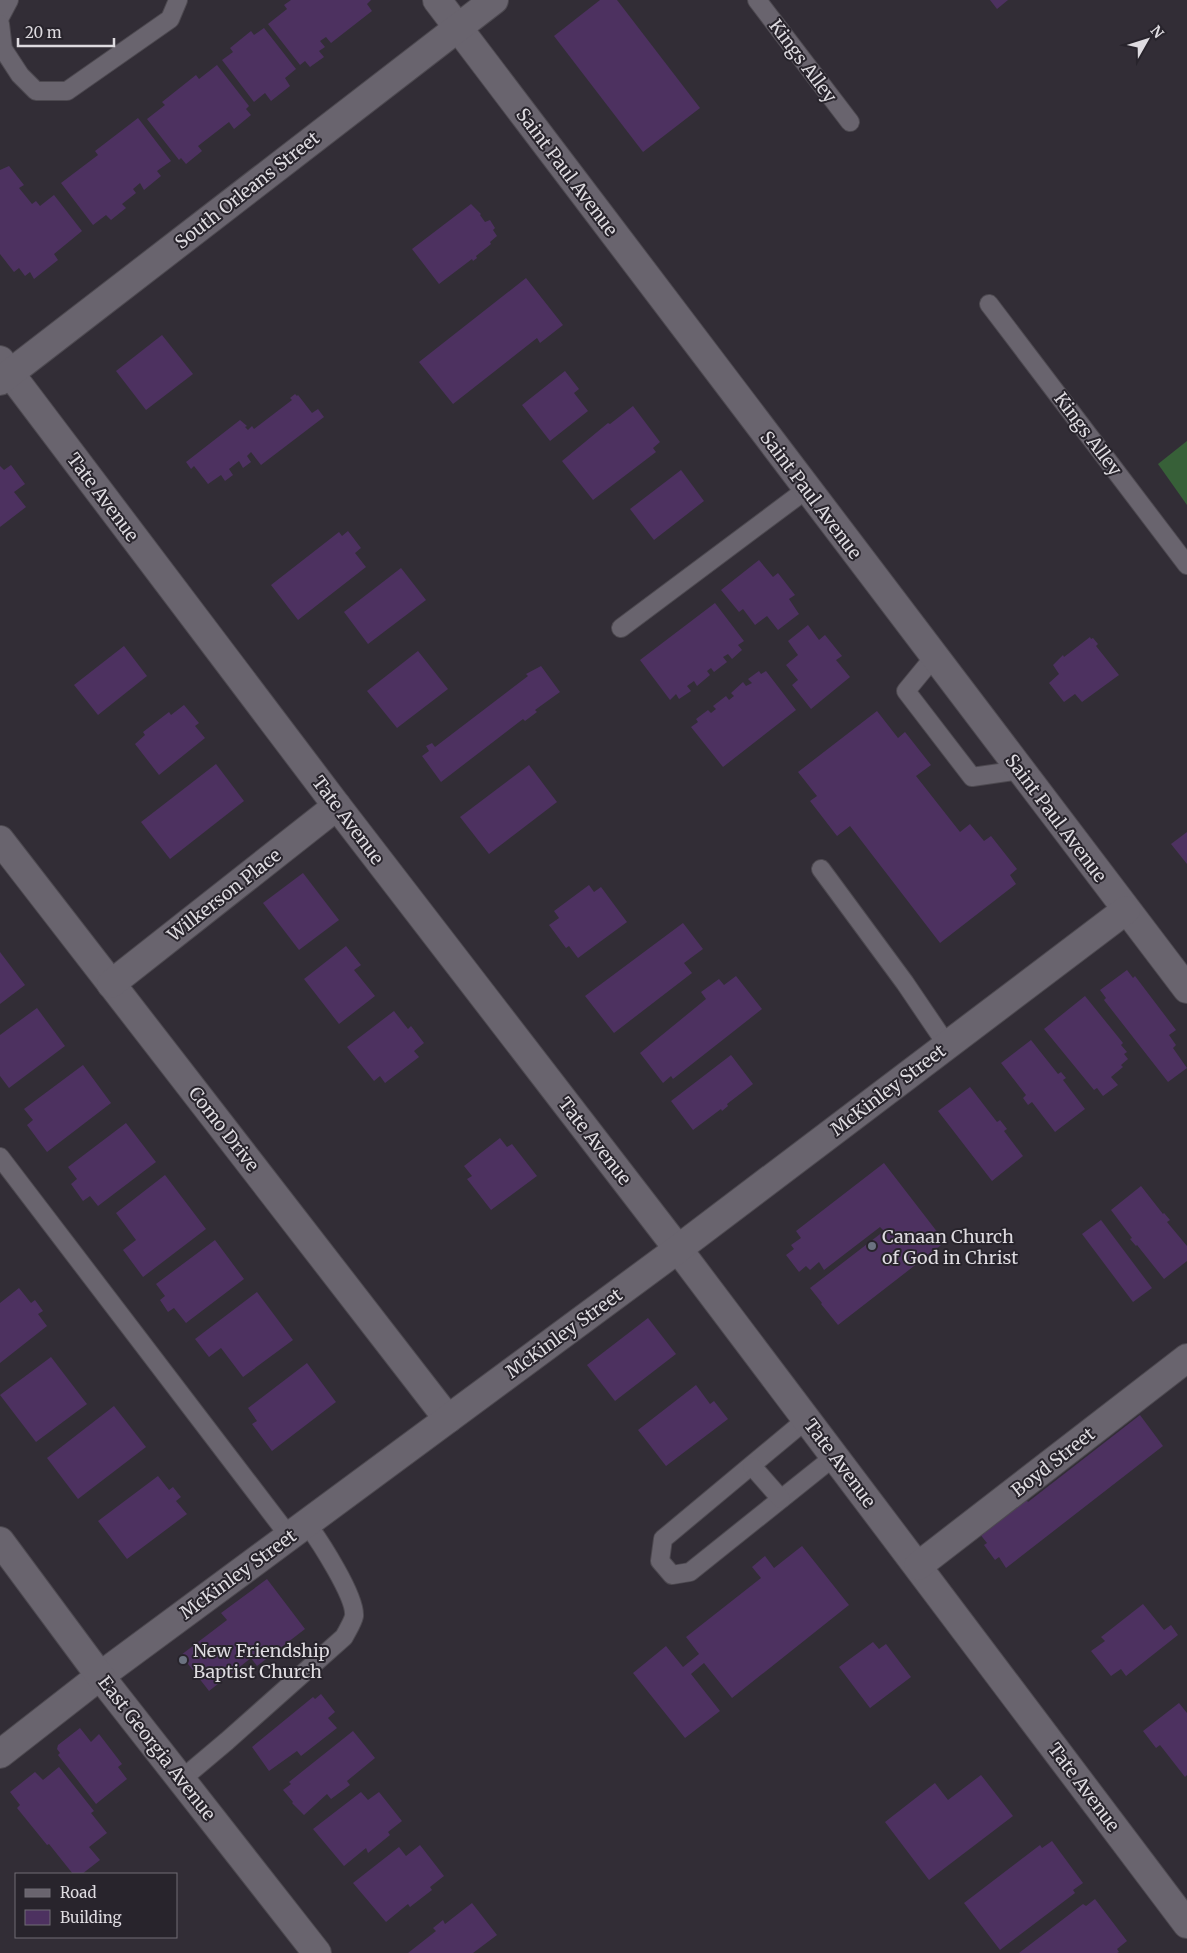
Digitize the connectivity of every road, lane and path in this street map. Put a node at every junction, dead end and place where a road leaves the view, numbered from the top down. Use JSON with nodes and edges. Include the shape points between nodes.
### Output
{"nodes":[{"id":1,"x":9,"y":0,"type":"edge"},
{"id":2,"x":178,"y":0,"type":"edge"},
{"id":3,"x":436,"y":0,"type":"edge"},
{"id":4,"x":494,"y":0,"type":"edge"},
{"id":5,"x":757,"y":0,"type":"edge"},
{"id":6,"x":0,"y":17,"type":"edge"},
{"id":7,"x":0,"y":24,"type":"edge"},
{"id":8,"x":458,"y":28,"type":"junction"},
{"id":9,"x":850,"y":122,"type":"dead end"},
{"id":10,"x":989,"y":304,"type":"dead end"},
{"id":11,"x":3,"y":371,"type":"edge"},
{"id":12,"x":806,"y":488,"type":"junction"},
{"id":13,"x":1187,"y":565,"type":"edge"},
{"id":14,"x":621,"y":628,"type":"dead end"},
{"id":15,"x":934,"y":657,"type":"junction"},
{"id":16,"x":1020,"y":770,"type":"junction"},
{"id":17,"x":337,"y":806,"type":"junction"},
{"id":18,"x":0,"y":840,"type":"edge"},
{"id":19,"x":822,"y":869,"type":"dead end"},
{"id":20,"x":1126,"y":910,"type":"junction"},
{"id":21,"x":111,"y":984,"type":"junction"},
{"id":22,"x":1187,"y":989,"type":"edge"},
{"id":23,"x":948,"y":1045,"type":"junction"},
{"id":24,"x":0,"y":1157,"type":"edge"},
{"id":25,"x":678,"y":1249,"type":"junction"},
{"id":26,"x":1187,"y":1358,"type":"edge"},
{"id":27,"x":448,"y":1419,"type":"junction"},
{"id":28,"x":807,"y":1420,"type":"junction"},
{"id":29,"x":835,"y":1456,"type":"junction"},
{"id":30,"x":752,"y":1466,"type":"junction"},
{"id":31,"x":781,"y":1499,"type":"junction"},
{"id":32,"x":298,"y":1530,"type":"junction"},
{"id":33,"x":0,"y":1541,"type":"edge"},
{"id":34,"x":918,"y":1566,"type":"junction"},
{"id":35,"x":100,"y":1676,"type":"junction"},
{"id":36,"x":0,"y":1754,"type":"edge"},
{"id":37,"x":182,"y":1779,"type":"junction"},
{"id":38,"x":1187,"y":1924,"type":"edge"},
{"id":39,"x":317,"y":1953,"type":"edge"}],
"edges":[{"from":1,"to":6,"type":"lane"},
{"from":2,"to":7,"type":"lane","via":[[170,19],[67,92],[36,91],[30,86],[3,49]]},
{"from":3,"to":8,"type":"street","name":"Saint Paul Avenue"},
{"from":4,"to":8,"type":"street","name":"South Orleans Street"},
{"from":5,"to":9,"type":"lane","name":"Kings Alley"},
{"from":8,"to":11,"type":"street","name":"South Orleans Street"},
{"from":8,"to":12,"type":"street","name":"Saint Paul Avenue"},
{"from":10,"to":13,"type":"lane","name":"Kings Alley"},
{"from":11,"to":17,"type":"street","name":"Tate Avenue"},
{"from":12,"to":14,"type":"lane"},
{"from":12,"to":15,"type":"street","name":"Saint Paul Avenue"},
{"from":15,"to":16,"type":"street","name":"Saint Paul Avenue"},
{"from":15,"to":16,"type":"lane","via":[[906,691],[972,776]]},
{"from":16,"to":20,"type":"street","name":"Saint Paul Avenue"},
{"from":17,"to":21,"type":"street","name":"Wilkerson Place"},
{"from":17,"to":25,"type":"street","name":"Tate Avenue"},
{"from":18,"to":21,"type":"street","name":"Como Drive"},
{"from":19,"to":23,"type":"lane"},
{"from":20,"to":22,"type":"street","name":"Saint Paul Avenue"},
{"from":20,"to":23,"type":"street","name":"McKinley Street"},
{"from":21,"to":27,"type":"street","name":"Como Drive"},
{"from":23,"to":25,"type":"street","name":"McKinley Street"},
{"from":24,"to":32,"type":"lane"},
{"from":25,"to":27,"type":"street","name":"McKinley Street"},
{"from":25,"to":28,"type":"street","name":"Tate Avenue"},
{"from":26,"to":34,"type":"street","name":"Boyd Street"},
{"from":27,"to":32,"type":"street","name":"McKinley Street"},
{"from":28,"to":29,"type":"street","name":"Tate Avenue"},
{"from":28,"to":30,"type":"lane"},
{"from":29,"to":31,"type":"lane"},
{"from":29,"to":34,"type":"street","name":"Tate Avenue"},
{"from":30,"to":31,"type":"lane"},
{"from":30,"to":31,"type":"lane","via":[[663,1539],[660,1561],[672,1575],[690,1572]]},
{"from":32,"to":35,"type":"street","name":"McKinley Street"},
{"from":32,"to":37,"type":"lane","via":[[319,1541],[347,1591],[354,1616],[344,1637]]},
{"from":33,"to":35,"type":"street","name":"East Georgia Avenue"},
{"from":34,"to":38,"type":"street","name":"Tate Avenue"},
{"from":35,"to":36,"type":"street","name":"McKinley Street"},
{"from":35,"to":37,"type":"street","name":"East Georgia Avenue"},
{"from":37,"to":39,"type":"street","name":"East Georgia Avenue"}]}
